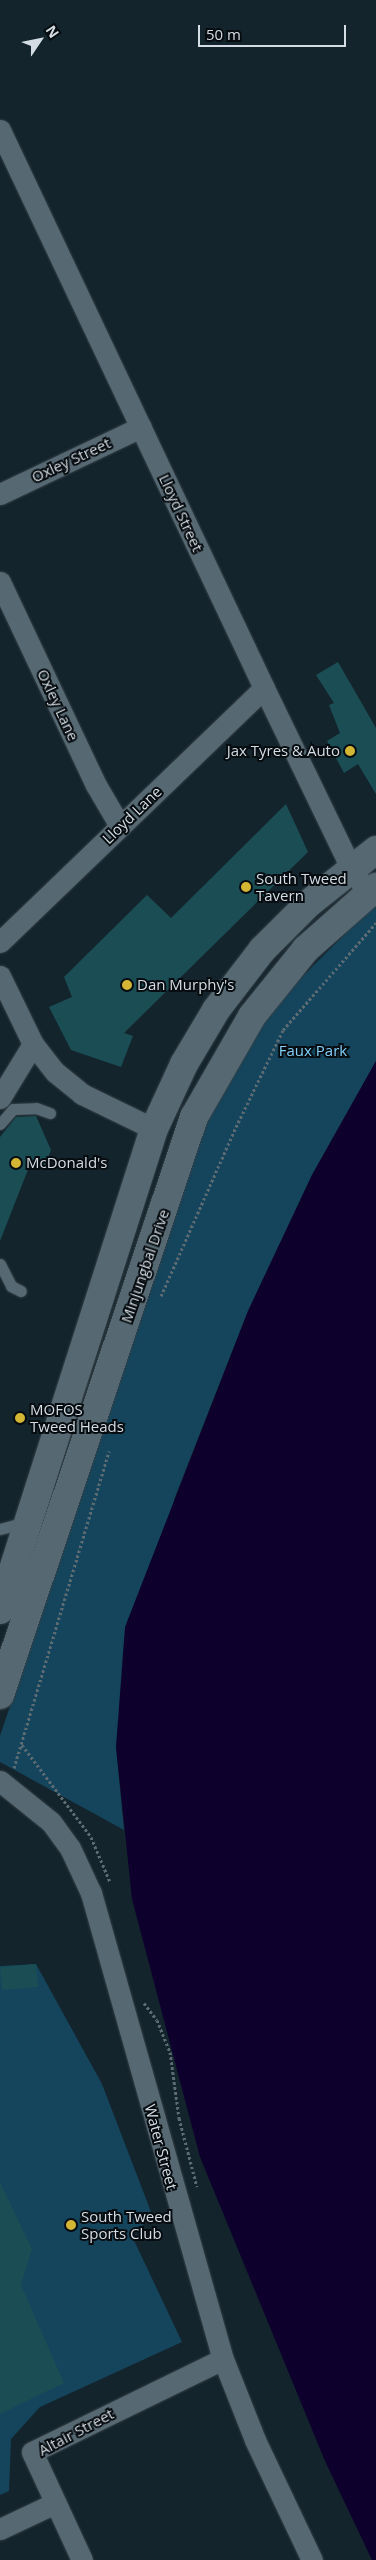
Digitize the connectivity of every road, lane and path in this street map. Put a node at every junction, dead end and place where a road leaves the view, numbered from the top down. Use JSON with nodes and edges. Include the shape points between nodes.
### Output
{"nodes":[{"id":1,"x":0,"y":130,"type":"edge"},
{"id":2,"x":6,"y":158,"type":"edge"},
{"id":3,"x":141,"y":427,"type":"junction"},
{"id":4,"x":0,"y":494,"type":"edge"},
{"id":5,"x":0,"y":582,"type":"edge"},
{"id":6,"x":264,"y":688,"type":"junction"},
{"id":7,"x":120,"y":826,"type":"junction"},
{"id":8,"x":376,"y":850,"type":"edge"},
{"id":9,"x":351,"y":868,"type":"junction"},
{"id":10,"x":372,"y":890,"type":"edge"},
{"id":11,"x":376,"y":923,"type":"edge"},
{"id":12,"x":0,"y":942,"type":"edge"},
{"id":13,"x":0,"y":976,"type":"edge"},
{"id":14,"x":33,"y":1044,"type":"junction"},
{"id":15,"x":0,"y":1098,"type":"edge"},
{"id":16,"x":50,"y":1113,"type":"dead end"},
{"id":17,"x":0,"y":1124,"type":"edge"},
{"id":18,"x":154,"y":1129,"type":"junction"},
{"id":19,"x":0,"y":1264,"type":"edge"},
{"id":20,"x":21,"y":1291,"type":"dead end"},
{"id":21,"x":159,"y":1299,"type":"dead end"},
{"id":22,"x":112,"y":1440,"type":"dead end"},
{"id":23,"x":29,"y":1521,"type":"junction"},
{"id":24,"x":0,"y":1529,"type":"edge"},
{"id":25,"x":0,"y":1610,"type":"edge"},
{"id":26,"x":0,"y":1695,"type":"edge"},
{"id":27,"x":3,"y":1783,"type":"edge"},
{"id":28,"x":223,"y":2359,"type":"junction"},
{"id":29,"x":55,"y":2503,"type":"junction"},
{"id":30,"x":0,"y":2529,"type":"edge"},
{"id":31,"x":82,"y":2560,"type":"edge"},
{"id":32,"x":312,"y":2560,"type":"edge"}],
"edges":[{"from":1,"to":2,"type":"street","name":"Lloyd Street"},
{"from":2,"to":3,"type":"street","name":"Lloyd Street"},
{"from":3,"to":4,"type":"street","name":"Oxley Street"},
{"from":3,"to":6,"type":"street","name":"Lloyd Street"},
{"from":5,"to":7,"type":"street","name":"Oxley Lane","via":[[96,785]]},
{"from":6,"to":7,"type":"street","name":"Lloyd Lane"},
{"from":6,"to":9,"type":"street","name":"Lloyd Street"},
{"from":7,"to":12,"type":"street","name":"Lloyd Lane"},
{"from":8,"to":9,"type":"main road","name":"Minjungbal Drive"},
{"from":9,"to":10,"type":"street","name":"Lloyd Street"},
{"from":9,"to":18,"type":"main road","name":"Minjungbal Drive","via":[[262,950],[222,1002],[184,1064]]},
{"from":10,"to":26,"type":"main road","name":"Minjungbal Drive","via":[[306,949],[252,1016],[194,1117]]},
{"from":11,"to":21,"type":"path","via":[[284,1030],[236,1126]]},
{"from":13,"to":14,"type":"street"},
{"from":14,"to":15,"type":"street"},
{"from":14,"to":18,"type":"street","via":[[55,1072],[82,1094]]},
{"from":16,"to":17,"type":"lane","via":[[36,1108],[13,1109]]},
{"from":18,"to":23,"type":"main road","name":"Minjungbal Drive"},
{"from":19,"to":20,"type":"lane","via":[[12,1286]]},
{"from":22,"to":27,"type":"path","via":[[17,1762]]},
{"from":23,"to":24,"type":"lane"},
{"from":23,"to":25,"type":"main road","name":"Minjungbal Drive"},
{"from":27,"to":28,"type":"street","name":"Water Street","via":[[51,1822],[70,1848],[91,1893]]},
{"from":28,"to":29,"type":"street","name":"Altair Street","via":[[32,2452]]},
{"from":28,"to":32,"type":"street","name":"Water Street","via":[[255,2440]]},
{"from":29,"to":30,"type":"street"},
{"from":29,"to":31,"type":"street","name":"Altair Street"}]}
